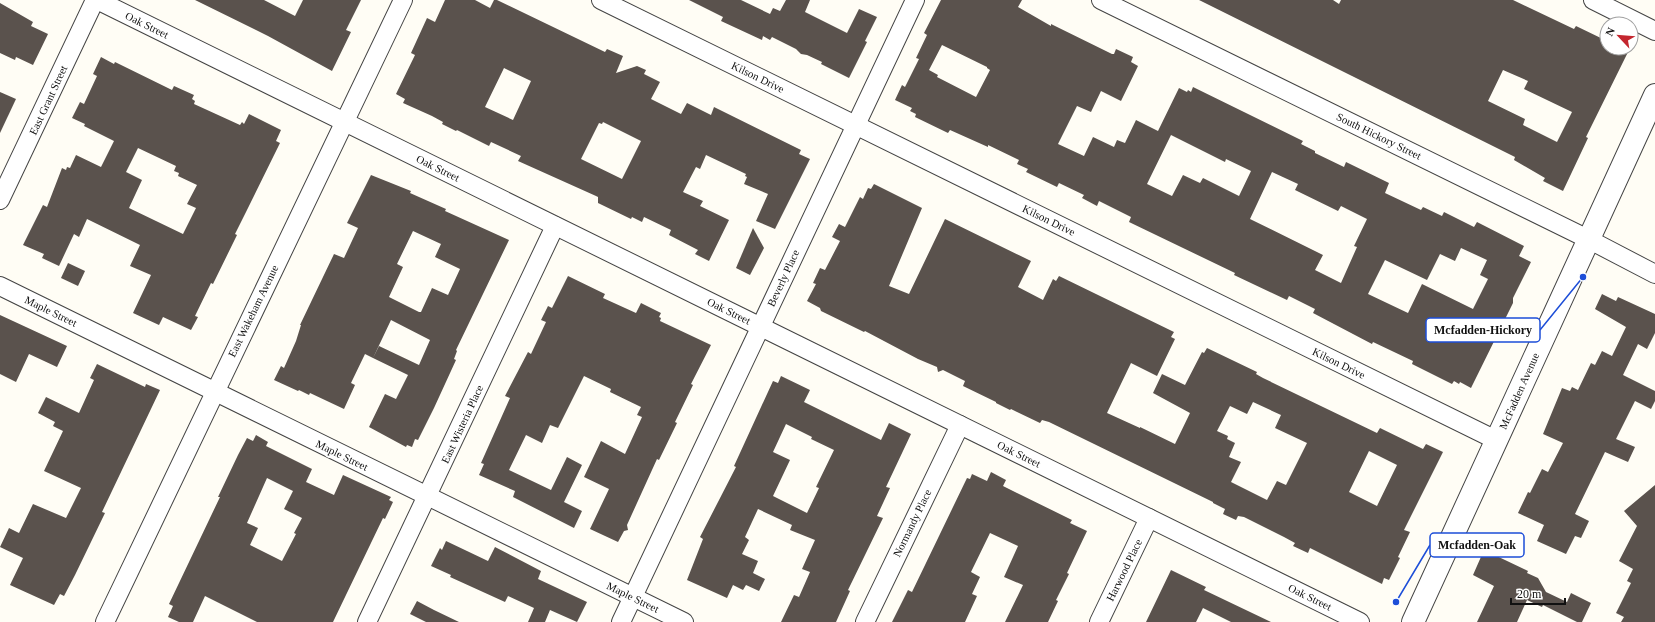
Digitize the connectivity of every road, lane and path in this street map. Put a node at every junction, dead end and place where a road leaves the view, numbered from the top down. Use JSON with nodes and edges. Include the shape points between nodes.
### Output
{"nodes":[{"id":1,"x":96,"y":0,"type":"edge"},
{"id":2,"x":403,"y":0,"type":"edge"},
{"id":3,"x":601,"y":0,"type":"edge"},
{"id":4,"x":915,"y":0,"type":"edge"},
{"id":5,"x":1101,"y":0,"type":"edge"},
{"id":6,"x":1593,"y":0,"type":"edge"},
{"id":7,"x":1655,"y":31,"type":"edge"},
{"id":8,"x":1655,"y":95,"type":"edge"},
{"id":9,"x":345,"y":122,"type":"junction"},
{"id":10,"x":856,"y":125,"type":"junction"},
{"id":11,"x":0,"y":200,"type":"edge"},
{"id":12,"x":555,"y":226,"type":"junction"},
{"id":13,"x":1588,"y":239,"type":"junction"},
{"id":14,"x":1655,"y":274,"type":"edge"},
{"id":15,"x":0,"y":286,"type":"edge"},
{"id":16,"x":760,"y":327,"type":"junction"},
{"id":17,"x":214,"y":392,"type":"junction"},
{"id":18,"x":960,"y":425,"type":"junction"},
{"id":19,"x":1496,"y":440,"type":"junction"},
{"id":20,"x":427,"y":497,"type":"junction"},
{"id":21,"x":1149,"y":518,"type":"junction"},
{"id":22,"x":633,"y":596,"type":"junction"},
{"id":23,"x":105,"y":622,"type":"edge"},
{"id":24,"x":367,"y":622,"type":"edge"},
{"id":25,"x":621,"y":622,"type":"edge"},
{"id":26,"x":684,"y":622,"type":"edge"},
{"id":27,"x":865,"y":622,"type":"edge"},
{"id":28,"x":1099,"y":622,"type":"edge"},
{"id":29,"x":1360,"y":622,"type":"edge"},
{"id":30,"x":1413,"y":622,"type":"edge"}],
"edges":[{"from":1,"to":9,"type":"street","name":"Oak Street"},
{"from":1,"to":11,"type":"street","name":"East Grant Street"},
{"from":2,"to":9,"type":"street","name":"East Wakeham Avenue"},
{"from":3,"to":10,"type":"street","name":"Kilson Drive"},
{"from":4,"to":10,"type":"street","name":"Beverly Place"},
{"from":5,"to":13,"type":"street","name":"South Hickory Street"},
{"from":6,"to":7,"type":"street"},
{"from":8,"to":13,"type":"street","name":"McFadden Avenue"},
{"from":9,"to":12,"type":"street","name":"Oak Street"},
{"from":9,"to":17,"type":"street","name":"East Wakeham Avenue"},
{"from":10,"to":16,"type":"street","name":"Beverly Place"},
{"from":10,"to":19,"type":"street","name":"Kilson Drive"},
{"from":12,"to":16,"type":"street","name":"Oak Street"},
{"from":12,"to":20,"type":"street","name":"East Wisteria Place"},
{"from":13,"to":14,"type":"street","name":"South Hickory Street"},
{"from":13,"to":19,"type":"street","name":"McFadden Avenue"},
{"from":15,"to":17,"type":"street","name":"Maple Street"},
{"from":16,"to":18,"type":"street","name":"Oak Street"},
{"from":16,"to":22,"type":"street","name":"Beverly Place"},
{"from":17,"to":20,"type":"street","name":"Maple Street"},
{"from":17,"to":23,"type":"street","name":"East Wakeham Avenue"},
{"from":18,"to":21,"type":"street","name":"Oak Street"},
{"from":18,"to":27,"type":"street","name":"Normandy Place"},
{"from":19,"to":30,"type":"street","name":"McFadden Avenue"},
{"from":20,"to":22,"type":"street","name":"Maple Street"},
{"from":20,"to":24,"type":"street","name":"East Wisteria Place"},
{"from":21,"to":28,"type":"street","name":"Harwood Place"},
{"from":21,"to":29,"type":"street","name":"Oak Street"},
{"from":22,"to":25,"type":"street","name":"Beverly Place"},
{"from":22,"to":26,"type":"street","name":"Maple Street"}]}
